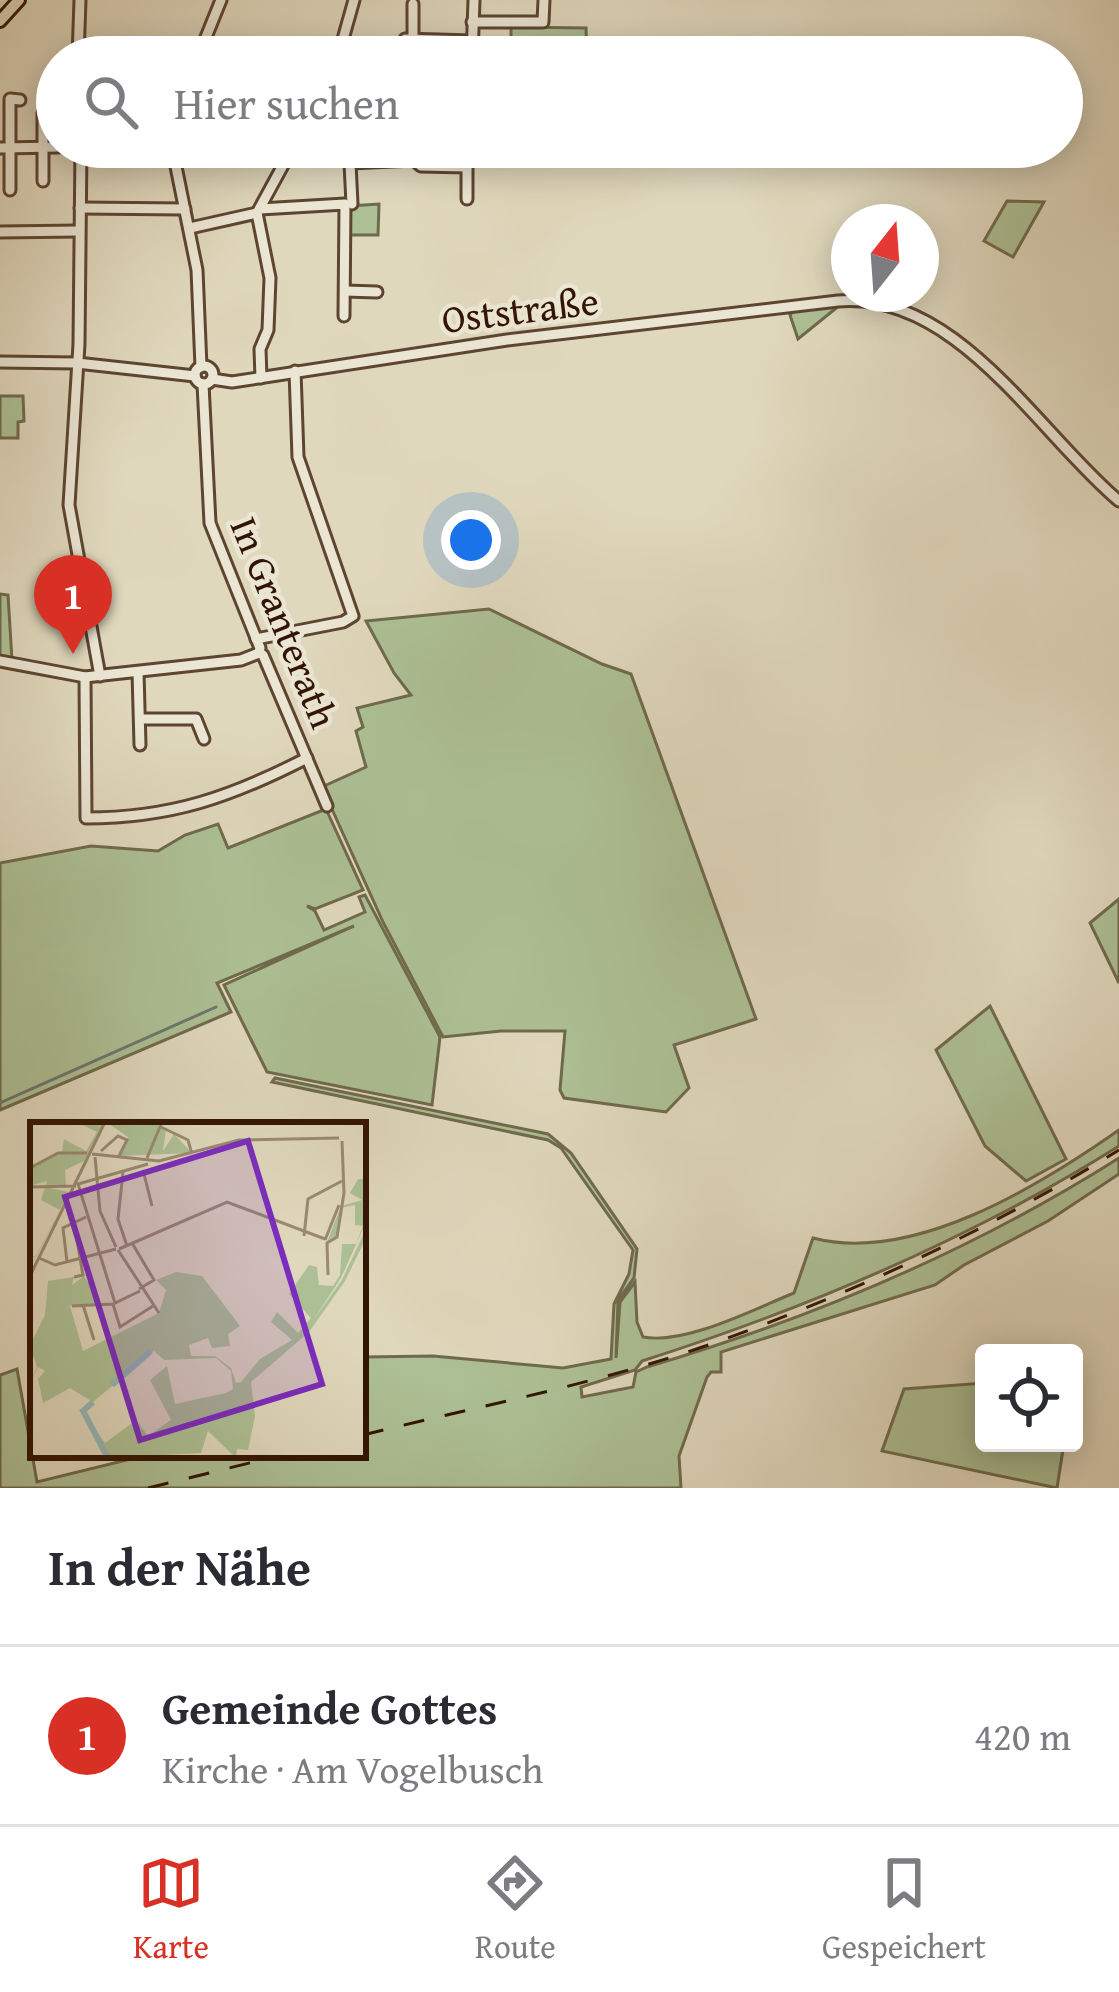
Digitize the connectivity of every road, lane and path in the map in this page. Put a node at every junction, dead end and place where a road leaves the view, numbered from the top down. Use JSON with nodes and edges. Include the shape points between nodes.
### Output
{"nodes":[{"id":1,"x":20,"y":0,"type":"edge"},
{"id":2,"x":80,"y":0,"type":"edge"},
{"id":3,"x":221,"y":0,"type":"edge"},
{"id":4,"x":354,"y":0,"type":"edge"},
{"id":5,"x":474,"y":0,"type":"edge"},
{"id":6,"x":544,"y":0,"type":"edge"},
{"id":7,"x":413,"y":4,"type":"dead end"},
{"id":8,"x":0,"y":21,"type":"edge"},
{"id":9,"x":472,"y":22,"type":"junction"},
{"id":10,"x":79,"y":36,"type":"edge"},
{"id":11,"x":206,"y":36,"type":"edge"},
{"id":12,"x":344,"y":36,"type":"edge"},
{"id":13,"x":413,"y":36,"type":"edge"},
{"id":14,"x":472,"y":36,"type":"edge"},
{"id":15,"x":20,"y":100,"type":"dead end"},
{"id":16,"x":36,"y":147,"type":"edge"},
{"id":17,"x":5,"y":148,"type":"edge"},
{"id":18,"x":44,"y":168,"type":"edge"},
{"id":19,"x":81,"y":168,"type":"edge"},
{"id":20,"x":176,"y":168,"type":"edge"},
{"id":21,"x":282,"y":168,"type":"edge"},
{"id":22,"x":350,"y":168,"type":"edge"},
{"id":23,"x":467,"y":168,"type":"edge"},
{"id":24,"x":44,"y":181,"type":"dead end"},
{"id":25,"x":10,"y":190,"type":"dead end"},
{"id":26,"x":467,"y":199,"type":"dead end"},
{"id":27,"x":352,"y":204,"type":"dead end"},
{"id":28,"x":80,"y":208,"type":"junction"},
{"id":29,"x":185,"y":209,"type":"junction"},
{"id":30,"x":258,"y":211,"type":"junction"},
{"id":31,"x":190,"y":228,"type":"junction"},
{"id":32,"x":78,"y":231,"type":"junction"},
{"id":33,"x":0,"y":232,"type":"edge"},
{"id":34,"x":345,"y":291,"type":"junction"},
{"id":35,"x":377,"y":292,"type":"dead end"},
{"id":36,"x":344,"y":316,"type":"dead end"},
{"id":37,"x":0,"y":362,"type":"edge"},
{"id":38,"x":77,"y":363,"type":"junction"},
{"id":39,"x":295,"y":370,"type":"junction"},
{"id":40,"x":203,"y":376,"type":"junction"},
{"id":41,"x":261,"y":378,"type":"junction"},
{"id":42,"x":1119,"y":501,"type":"edge"},
{"id":43,"x":256,"y":639,"type":"junction"},
{"id":44,"x":259,"y":653,"type":"junction"},
{"id":45,"x":0,"y":661,"type":"edge"},
{"id":46,"x":138,"y":672,"type":"junction"},
{"id":47,"x":100,"y":676,"type":"junction"},
{"id":48,"x":85,"y":677,"type":"junction"},
{"id":49,"x":140,"y":719,"type":"junction"},
{"id":50,"x":204,"y":739,"type":"dead end"},
{"id":51,"x":140,"y":745,"type":"dead end"},
{"id":52,"x":307,"y":758,"type":"junction"},
{"id":53,"x":328,"y":806,"type":"dead end"}],
"edges":[{"from":1,"to":8,"type":"main road"},
{"from":2,"to":10,"type":"street"},
{"from":3,"to":11,"type":"street"},
{"from":4,"to":12,"type":"street"},
{"from":5,"to":9,"type":"street"},
{"from":6,"to":9,"type":"street","via":[[543,22]]},
{"from":7,"to":13,"type":"street"},
{"from":9,"to":14,"type":"street"},
{"from":15,"to":17,"type":"street","via":[[10,99]]},
{"from":16,"to":17,"type":"street"},
{"from":17,"to":25,"type":"street"},
{"from":18,"to":24,"type":"street"},
{"from":19,"to":28,"type":"street"},
{"from":20,"to":29,"type":"street","name":"In Granterath"},
{"from":21,"to":30,"type":"street"},
{"from":22,"to":27,"type":"street"},
{"from":23,"to":26,"type":"street"},
{"from":28,"to":29,"type":"street"},
{"from":28,"to":32,"type":"street"},
{"from":29,"to":31,"type":"street","name":"In Granterath"},
{"from":30,"to":31,"type":"street"},
{"from":30,"to":34,"type":"street","via":[[345,204]]},
{"from":30,"to":41,"type":"street","via":[[270,278]]},
{"from":31,"to":40,"type":"street","name":"In Granterath"},
{"from":32,"to":33,"type":"street"},
{"from":32,"to":38,"type":"street"},
{"from":34,"to":35,"type":"street"},
{"from":34,"to":36,"type":"street"},
{"from":37,"to":38,"type":"street","name":"Oststraße"},
{"from":38,"to":40,"type":"street","name":"Oststraße"},
{"from":38,"to":47,"type":"street","via":[[69,505]]},
{"from":39,"to":41,"type":"street","name":"Oststraße"},
{"from":39,"to":42,"type":"street","name":"Oststraße","via":[[838,301],[896,305],[985,364]]},
{"from":39,"to":43,"type":"street","via":[[298,457],[353,616]]},
{"from":40,"to":41,"type":"street","name":"Oststraße"},
{"from":40,"to":43,"type":"street","name":"In Granterath","via":[[210,523]]},
{"from":43,"to":44,"type":"street","name":"In Granterath"},
{"from":44,"to":46,"type":"street"},
{"from":44,"to":52,"type":"street","name":"In Granterath"},
{"from":45,"to":48,"type":"street"},
{"from":46,"to":47,"type":"street"},
{"from":46,"to":49,"type":"street"},
{"from":47,"to":48,"type":"street"},
{"from":48,"to":52,"type":"street","via":[[86,818],[177,811]]},
{"from":49,"to":50,"type":"street","via":[[196,719]]},
{"from":49,"to":51,"type":"street"},
{"from":52,"to":53,"type":"street","name":"In Granterath"}]}
